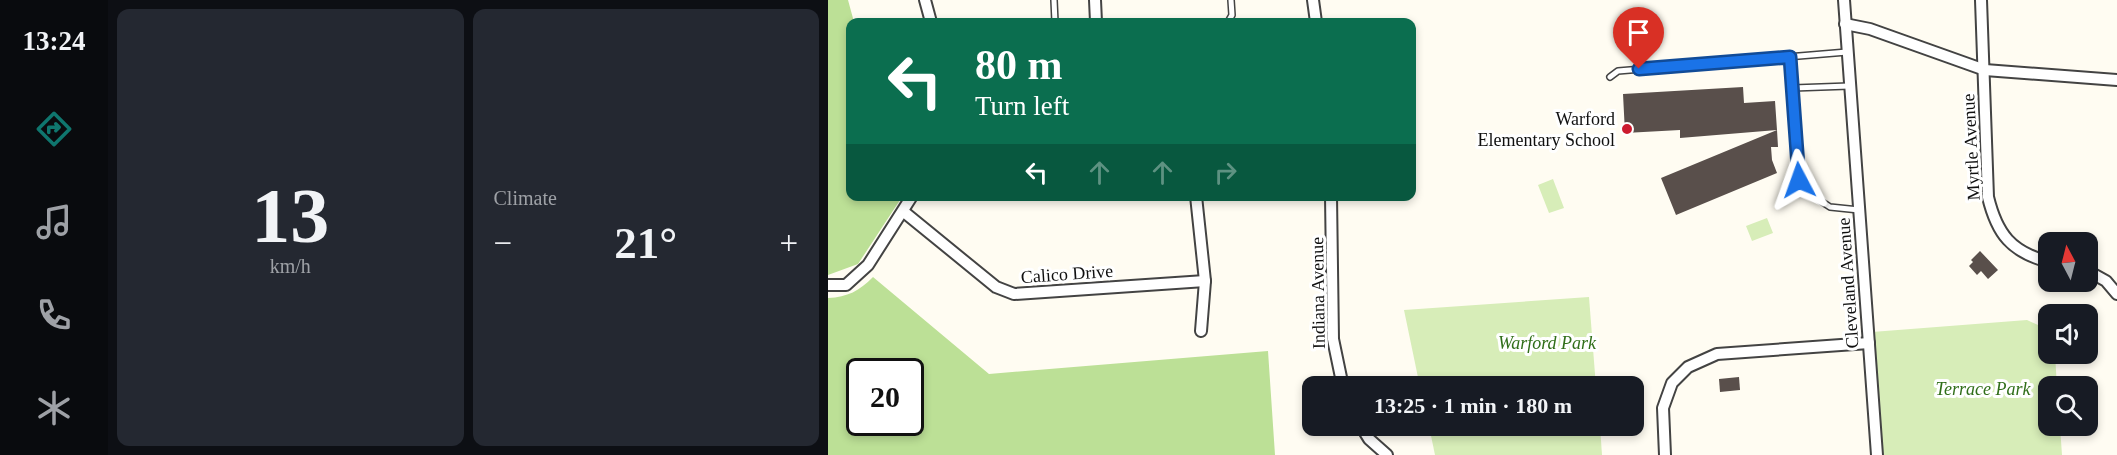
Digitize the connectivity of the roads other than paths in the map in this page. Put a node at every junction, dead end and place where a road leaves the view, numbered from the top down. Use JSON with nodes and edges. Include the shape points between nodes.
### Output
{"nodes":[{"id":1,"x":925,"y":0,"type":"edge"},
{"id":2,"x":1054,"y":0,"type":"edge"},
{"id":3,"x":1096,"y":0,"type":"edge"},
{"id":4,"x":1231,"y":0,"type":"edge"},
{"id":5,"x":1314,"y":0,"type":"edge"},
{"id":6,"x":1844,"y":0,"type":"edge"},
{"id":7,"x":1981,"y":0,"type":"edge"},
{"id":8,"x":930,"y":18,"type":"edge"},
{"id":9,"x":1055,"y":18,"type":"edge"},
{"id":10,"x":1096,"y":18,"type":"edge"},
{"id":11,"x":1230,"y":18,"type":"edge"},
{"id":12,"x":1316,"y":18,"type":"edge"},
{"id":13,"x":1845,"y":24,"type":"junction"},
{"id":14,"x":1847,"y":52,"type":"junction"},
{"id":15,"x":1790,"y":57,"type":"junction"},
{"id":16,"x":1985,"y":70,"type":"junction"},
{"id":17,"x":1610,"y":77,"type":"dead end"},
{"id":18,"x":2117,"y":80,"type":"edge"},
{"id":19,"x":1850,"y":86,"type":"junction"},
{"id":20,"x":1793,"y":88,"type":"junction"},
{"id":21,"x":910,"y":201,"type":"edge"},
{"id":22,"x":1197,"y":201,"type":"edge"},
{"id":23,"x":1331,"y":201,"type":"edge"},
{"id":24,"x":1859,"y":210,"type":"junction"},
{"id":25,"x":904,"y":212,"type":"junction"},
{"id":26,"x":2038,"y":258,"type":"edge"},
{"id":27,"x":2098,"y":277,"type":"edge"},
{"id":28,"x":1205,"y":281,"type":"junction"},
{"id":29,"x":828,"y":285,"type":"edge"},
{"id":30,"x":2117,"y":294,"type":"edge"},
{"id":31,"x":1201,"y":331,"type":"dead end"},
{"id":32,"x":1869,"y":343,"type":"junction"},
{"id":33,"x":1341,"y":376,"type":"edge"},
{"id":34,"x":1367,"y":436,"type":"edge"},
{"id":35,"x":1385,"y":454,"type":"edge"},
{"id":36,"x":1665,"y":455,"type":"edge"},
{"id":37,"x":1877,"y":455,"type":"edge"}],
"edges":[{"from":1,"to":8,"type":"street"},
{"from":2,"to":9,"type":"lane"},
{"from":3,"to":10,"type":"street"},
{"from":4,"to":11,"type":"lane"},
{"from":5,"to":12,"type":"street"},
{"from":6,"to":13,"type":"street","name":"Cleveland Avenue"},
{"from":7,"to":16,"type":"street","name":"Myrtle Avenue"},
{"from":13,"to":14,"type":"street","name":"Cleveland Avenue"},
{"from":13,"to":16,"type":"street","via":[[1870,29]]},
{"from":14,"to":15,"type":"lane"},
{"from":14,"to":19,"type":"street","name":"Cleveland Avenue"},
{"from":15,"to":17,"type":"lane","via":[[1618,70]]},
{"from":15,"to":20,"type":"lane"},
{"from":16,"to":18,"type":"street"},
{"from":16,"to":26,"type":"street","name":"Myrtle Avenue","via":[[1988,197],[1993,219],[2005,238],[2022,253]]},
{"from":19,"to":20,"type":"lane"},
{"from":19,"to":24,"type":"street","name":"Cleveland Avenue"},
{"from":20,"to":24,"type":"lane","via":[[1799,180],[1810,194],[1830,207]]},
{"from":21,"to":25,"type":"street"},
{"from":22,"to":28,"type":"street"},
{"from":23,"to":33,"type":"street","name":"Indiana Avenue","via":[[1333,339]]},
{"from":24,"to":32,"type":"street","name":"Cleveland Avenue"},
{"from":25,"to":28,"type":"street","name":"Calico Drive","via":[[996,287],[1014,294]]},
{"from":25,"to":29,"type":"street","via":[[868,265],[846,285]]},
{"from":27,"to":30,"type":"street"},
{"from":28,"to":31,"type":"street"},
{"from":32,"to":36,"type":"street","via":[[1717,354],[1688,367],[1672,383],[1663,408]]},
{"from":32,"to":37,"type":"street","name":"Cleveland Avenue"},
{"from":34,"to":35,"type":"street"}]}
